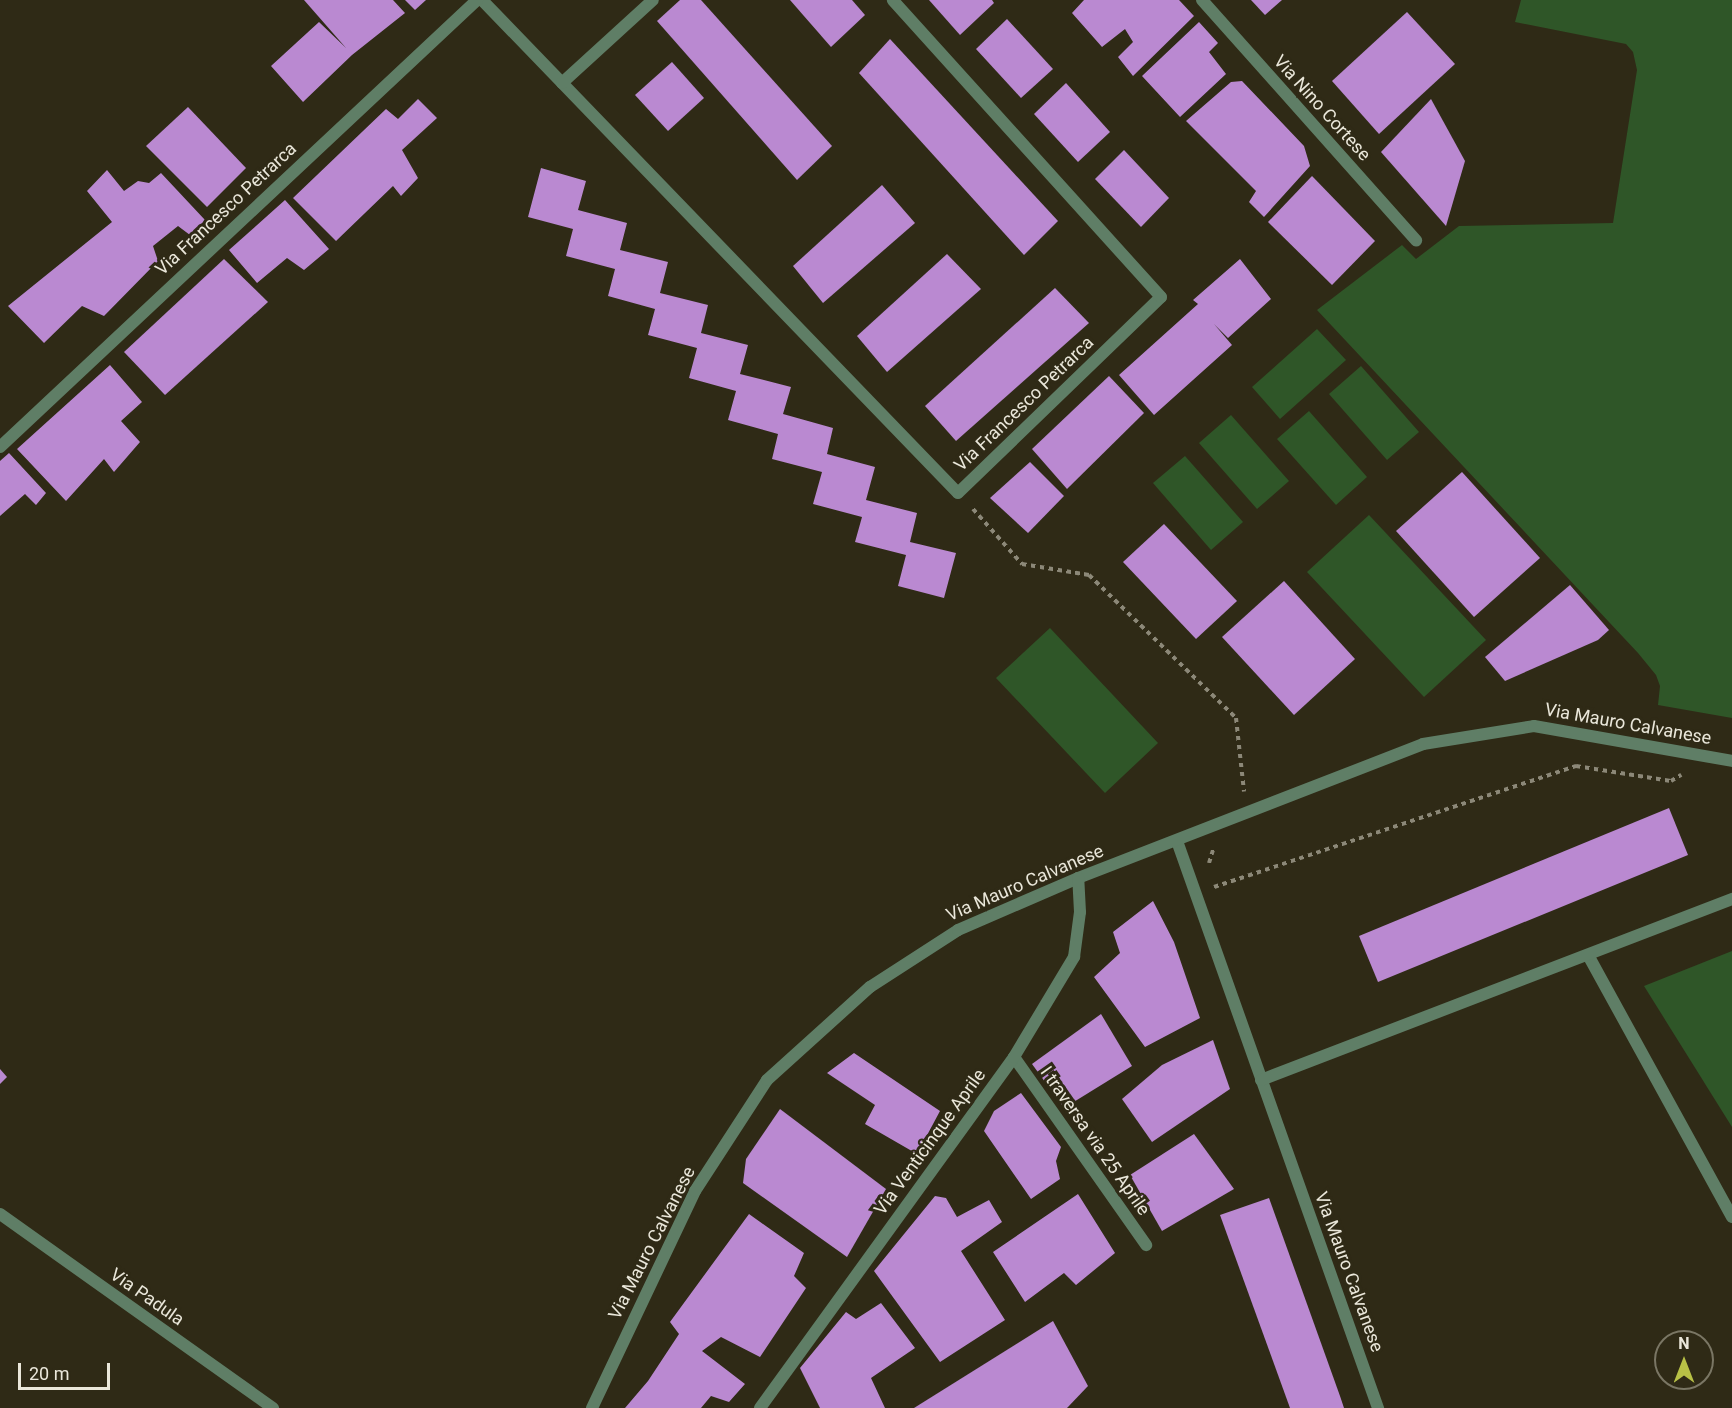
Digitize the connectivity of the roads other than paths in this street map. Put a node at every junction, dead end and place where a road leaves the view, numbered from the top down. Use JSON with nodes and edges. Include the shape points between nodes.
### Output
{"nodes":[{"id":1,"x":477,"y":0,"type":"edge"},
{"id":2,"x":482,"y":0,"type":"edge"},
{"id":3,"x":653,"y":0,"type":"edge"},
{"id":4,"x":893,"y":0,"type":"edge"},
{"id":5,"x":1202,"y":0,"type":"edge"},
{"id":6,"x":562,"y":83,"type":"junction"},
{"id":7,"x":1416,"y":240,"type":"dead end"},
{"id":8,"x":0,"y":447,"type":"edge"},
{"id":9,"x":1732,"y":761,"type":"edge"},
{"id":10,"x":1177,"y":841,"type":"junction"},
{"id":11,"x":1078,"y":878,"type":"junction"},
{"id":12,"x":1732,"y":899,"type":"edge"},
{"id":13,"x":1588,"y":955,"type":"junction"},
{"id":14,"x":1014,"y":1057,"type":"junction"},
{"id":15,"x":1261,"y":1080,"type":"junction"},
{"id":16,"x":0,"y":1215,"type":"edge"},
{"id":17,"x":1732,"y":1217,"type":"edge"},
{"id":18,"x":1146,"y":1245,"type":"dead end"},
{"id":19,"x":273,"y":1408,"type":"edge"},
{"id":20,"x":592,"y":1408,"type":"edge"},
{"id":21,"x":759,"y":1408,"type":"edge"},
{"id":22,"x":1378,"y":1408,"type":"edge"}],
"edges":[{"from":1,"to":8,"type":"street","name":"Via Francesco Petrarca"},
{"from":2,"to":6,"type":"street","name":"Via Francesco Petrarca"},
{"from":3,"to":6,"type":"street"},
{"from":4,"to":6,"type":"street","name":"Via Francesco Petrarca","via":[[1161,297],[958,493]]},
{"from":5,"to":7,"type":"street","name":"Via Nino Cortese"},
{"from":9,"to":10,"type":"street","name":"Via Mauro Calvanese","via":[[1534,726],[1423,744]]},
{"from":10,"to":11,"type":"street","name":"Via Mauro Calvanese"},
{"from":10,"to":15,"type":"street","name":"Via Mauro Calvanese"},
{"from":11,"to":14,"type":"street","name":"Via Venticinque Aprile","via":[[1080,912],[1074,957]]},
{"from":11,"to":20,"type":"street","name":"Via Mauro Calvanese","via":[[958,930],[870,987],[767,1080],[695,1191]]},
{"from":12,"to":13,"type":"street"},
{"from":13,"to":15,"type":"street"},
{"from":13,"to":17,"type":"street"},
{"from":14,"to":18,"type":"street","name":"I traversa via 25 Aprile"},
{"from":14,"to":21,"type":"street","name":"Via Venticinque Aprile"},
{"from":15,"to":22,"type":"street","name":"Via Mauro Calvanese"},
{"from":16,"to":19,"type":"street","name":"Via Padula"}]}
